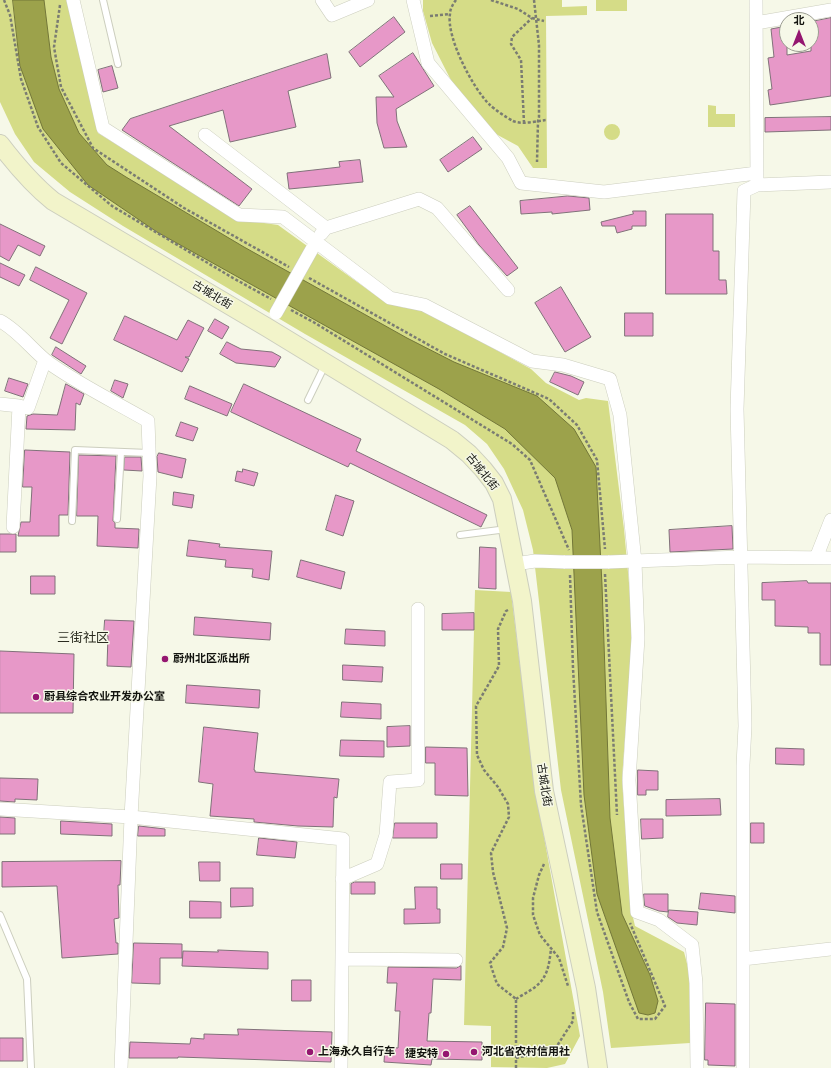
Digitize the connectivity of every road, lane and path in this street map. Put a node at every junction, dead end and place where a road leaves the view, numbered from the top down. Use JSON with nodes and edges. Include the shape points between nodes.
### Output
{"nodes":[{"id":1,"x":4,"y":0,"type":"edge"},
{"id":2,"x":103,"y":0,"type":"edge"},
{"id":3,"x":322,"y":0,"type":"edge"},
{"id":4,"x":368,"y":0,"type":"edge"},
{"id":5,"x":413,"y":0,"type":"edge"},
{"id":6,"x":456,"y":0,"type":"edge"},
{"id":7,"x":491,"y":0,"type":"edge"},
{"id":8,"x":534,"y":0,"type":"edge"},
{"id":9,"x":756,"y":0,"type":"edge"},
{"id":10,"x":67,"y":1,"type":"edge"},
{"id":11,"x":831,"y":10,"type":"edge"},
{"id":12,"x":450,"y":14,"type":"junction"},
{"id":13,"x":417,"y":16,"type":"junction"},
{"id":14,"x":532,"y":18,"type":"junction"},
{"id":15,"x":536,"y":19,"type":"junction"},
{"id":16,"x":544,"y":21,"type":"dead end"},
{"id":17,"x":756,"y":23,"type":"junction"},
{"id":18,"x":118,"y":64,"type":"dead end"},
{"id":19,"x":546,"y":120,"type":"dead end"},
{"id":20,"x":538,"y":121,"type":"junction"},
{"id":21,"x":524,"y":123,"type":"junction"},
{"id":22,"x":205,"y":136,"type":"dead end"},
{"id":23,"x":0,"y":144,"type":"edge"},
{"id":24,"x":538,"y":162,"type":"dead end"},
{"id":25,"x":757,"y":179,"type":"junction"},
{"id":26,"x":831,"y":182,"type":"edge"},
{"id":27,"x":326,"y":228,"type":"junction"},
{"id":28,"x":314,"y":245,"type":"junction"},
{"id":29,"x":291,"y":268,"type":"dead end"},
{"id":30,"x":304,"y":276,"type":"dead end"},
{"id":31,"x":508,"y":290,"type":"dead end"},
{"id":32,"x":276,"y":312,"type":"junction"},
{"id":33,"x":0,"y":321,"type":"edge"},
{"id":34,"x":45,"y":360,"type":"junction"},
{"id":35,"x":326,"y":363,"type":"junction"},
{"id":36,"x":308,"y":400,"type":"dead end"},
{"id":37,"x":0,"y":404,"type":"edge"},
{"id":38,"x":19,"y":406,"type":"junction"},
{"id":39,"x":121,"y":452,"type":"junction"},
{"id":40,"x":150,"y":453,"type":"junction"},
{"id":41,"x":117,"y":519,"type":"dead end"},
{"id":42,"x":831,"y":520,"type":"edge"},
{"id":43,"x":72,"y":521,"type":"dead end"},
{"id":44,"x":13,"y":527,"type":"dead end"},
{"id":45,"x":508,"y":529,"type":"junction"},
{"id":46,"x":460,"y":534,"type":"dead end"},
{"id":47,"x":569,"y":555,"type":"dead end"},
{"id":48,"x":605,"y":555,"type":"dead end"},
{"id":49,"x":741,"y":557,"type":"junction"},
{"id":50,"x":816,"y":558,"type":"junction"},
{"id":51,"x":831,"y":558,"type":"edge"},
{"id":52,"x":631,"y":562,"type":"junction"},
{"id":53,"x":515,"y":564,"type":"junction"},
{"id":54,"x":605,"y":568,"type":"dead end"},
{"id":55,"x":570,"y":569,"type":"dead end"},
{"id":56,"x":522,"y":601,"type":"junction"},
{"id":57,"x":418,"y":609,"type":"dead end"},
{"id":58,"x":0,"y":809,"type":"edge"},
{"id":59,"x":131,"y":817,"type":"junction"},
{"id":60,"x":617,"y":823,"type":"dead end"},
{"id":61,"x":545,"y":862,"type":"dead end"},
{"id":62,"x":342,"y":879,"type":"junction"},
{"id":63,"x":0,"y":914,"type":"edge"},
{"id":64,"x":627,"y":917,"type":"dead end"},
{"id":65,"x":551,"y":948,"type":"junction"},
{"id":66,"x":831,"y":949,"type":"edge"},
{"id":67,"x":342,"y":959,"type":"junction"},
{"id":68,"x":743,"y":959,"type":"junction"},
{"id":69,"x":456,"y":960,"type":"dead end"},
{"id":70,"x":570,"y":992,"type":"dead end"},
{"id":71,"x":516,"y":999,"type":"junction"},
{"id":72,"x":573,"y":1006,"type":"dead end"},
{"id":73,"x":516,"y":1058,"type":"junction"},
{"id":74,"x":31,"y":1068,"type":"edge"},
{"id":75,"x":121,"y":1068,"type":"edge"},
{"id":76,"x":341,"y":1068,"type":"edge"},
{"id":77,"x":516,"y":1068,"type":"edge"},
{"id":78,"x":598,"y":1068,"type":"edge"},
{"id":79,"x":697,"y":1068,"type":"edge"},
{"id":80,"x":743,"y":1068,"type":"edge"}],
"edges":[{"from":1,"to":32,"type":"path","via":[[10,15],[21,79],[38,127],[61,163],[112,206],[233,278]]},
{"from":2,"to":18,"type":"lane"},
{"from":3,"to":4,"type":"street","via":[[332,15]]},
{"from":5,"to":13,"type":"street"},
{"from":6,"to":12,"type":"path"},
{"from":7,"to":14,"type":"path","via":[[518,9]]},
{"from":8,"to":15,"type":"path"},
{"from":9,"to":17,"type":"street"},
{"from":10,"to":28,"type":"street","via":[[103,128],[239,215],[283,217]]},
{"from":10,"to":29,"type":"path","via":[[54,47],[61,87],[93,148],[184,208]]},
{"from":11,"to":17,"type":"street"},
{"from":12,"to":13,"type":"path"},
{"from":12,"to":21,"type":"path","via":[[450,28],[456,49],[472,81],[490,105],[513,121]]},
{"from":13,"to":25,"type":"street","via":[[428,63],[508,158],[521,183],[604,192]]},
{"from":14,"to":15,"type":"path"},
{"from":14,"to":21,"type":"path","via":[[512,37],[511,44],[521,60]]},
{"from":15,"to":16,"type":"path"},
{"from":15,"to":20,"type":"path","via":[[539,45]]},
{"from":17,"to":25,"type":"street"},
{"from":19,"to":20,"type":"path"},
{"from":20,"to":21,"type":"path"},
{"from":20,"to":24,"type":"path"},
{"from":22,"to":27,"type":"street"},
{"from":23,"to":32,"type":"main road","name":"古城北街","via":[[14,163],[53,202]]},
{"from":25,"to":26,"type":"street"},
{"from":25,"to":49,"type":"street","via":[[744,191],[737,410]]},
{"from":27,"to":28,"type":"street"},
{"from":27,"to":31,"type":"street","via":[[419,199],[437,208]]},
{"from":28,"to":32,"type":"street","bridge":true},
{"from":28,"to":52,"type":"street","via":[[390,298],[424,305],[532,361],[563,365],[610,379],[620,415]]},
{"from":30,"to":48,"type":"path","via":[[445,354],[549,399],[577,426],[597,460]]},
{"from":32,"to":35,"type":"main road","name":"古城北街"},
{"from":32,"to":47,"type":"path","via":[[315,323],[512,444],[530,460],[569,548]]},
{"from":33,"to":34,"type":"street","via":[[9,326]]},
{"from":34,"to":38,"type":"street","via":[[28,408]]},
{"from":34,"to":40,"type":"street","via":[[66,375],[148,420]]},
{"from":35,"to":36,"type":"lane"},
{"from":35,"to":45,"type":"main road","name":"古城北街","via":[[452,440],[469,454],[494,483],[502,499]]},
{"from":37,"to":38,"type":"street"},
{"from":38,"to":44,"type":"street"},
{"from":39,"to":40,"type":"lane"},
{"from":39,"to":41,"type":"lane"},
{"from":39,"to":43,"type":"lane","via":[[75,450]]},
{"from":40,"to":59,"type":"street"},
{"from":42,"to":50,"type":"street"},
{"from":45,"to":46,"type":"lane"},
{"from":45,"to":53,"type":"main road","name":"古城北街"},
{"from":49,"to":50,"type":"street"},
{"from":49,"to":52,"type":"street"},
{"from":49,"to":68,"type":"street","via":[[745,726]]},
{"from":50,"to":51,"type":"street"},
{"from":52,"to":53,"type":"street","bridge":true,"via":[[535,561]]},
{"from":52,"to":79,"type":"street","via":[[638,638],[629,780],[637,912],[659,920],[692,945],[696,983]]},
{"from":53,"to":56,"type":"main road","name":"古城北街"},
{"from":54,"to":60,"type":"path"},
{"from":55,"to":64,"type":"path","via":[[581,805],[597,912],[629,1002],[638,1020],[655,1019],[665,1006]]},
{"from":56,"to":71,"type":"path","via":[[506,611],[498,628],[499,666],[476,706],[477,755],[484,770],[508,804],[509,817],[491,853],[492,872],[507,928],[503,947],[490,963],[497,984]]},
{"from":56,"to":78,"type":"main road","name":"古城北街","via":[[544,791],[586,988]]},
{"from":57,"to":62,"type":"street","via":[[418,780],[390,782],[386,835],[377,864]]},
{"from":58,"to":59,"type":"street"},
{"from":59,"to":62,"type":"street","via":[[343,839]]},
{"from":59,"to":75,"type":"street"},
{"from":61,"to":65,"type":"path","via":[[533,898],[533,915],[540,935]]},
{"from":62,"to":67,"type":"street"},
{"from":63,"to":74,"type":"lane","via":[[27,979]]},
{"from":65,"to":70,"type":"path","via":[[559,958]]},
{"from":65,"to":71,"type":"path","via":[[545,977]]},
{"from":66,"to":68,"type":"street"},
{"from":67,"to":69,"type":"street"},
{"from":67,"to":76,"type":"street"},
{"from":68,"to":80,"type":"street"},
{"from":71,"to":73,"type":"path"},
{"from":72,"to":73,"type":"path","via":[[573,1021],[555,1049]]},
{"from":73,"to":77,"type":"path"}]}
